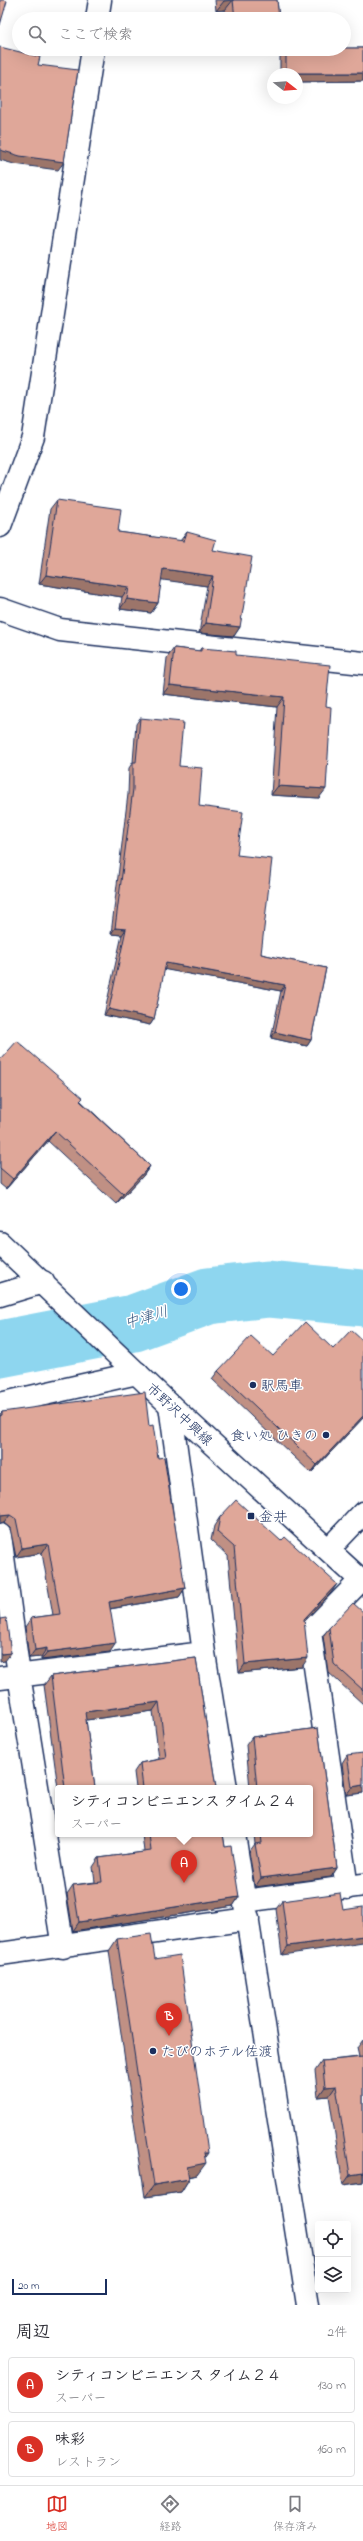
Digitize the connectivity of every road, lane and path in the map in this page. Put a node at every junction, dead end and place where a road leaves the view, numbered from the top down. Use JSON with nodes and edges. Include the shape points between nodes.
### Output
{"nodes":[{"id":1,"x":100,"y":0,"type":"edge"},
{"id":2,"x":98,"y":12,"type":"edge"},
{"id":3,"x":92,"y":56,"type":"edge"},
{"id":4,"x":0,"y":526,"type":"edge"},
{"id":5,"x":0,"y":609,"type":"edge"},
{"id":6,"x":363,"y":663,"type":"edge"},
{"id":7,"x":0,"y":1243,"type":"edge"},
{"id":8,"x":49,"y":1288,"type":"junction"},
{"id":9,"x":0,"y":1295,"type":"edge"},
{"id":10,"x":137,"y":1373,"type":"junction"},
{"id":11,"x":0,"y":1404,"type":"edge"},
{"id":12,"x":170,"y":1405,"type":"junction"},
{"id":13,"x":363,"y":1514,"type":"edge"},
{"id":14,"x":0,"y":1535,"type":"edge"},
{"id":15,"x":329,"y":1549,"type":"junction"},
{"id":16,"x":362,"y":1581,"type":"edge"},
{"id":17,"x":204,"y":1653,"type":"junction"},
{"id":18,"x":10,"y":1677,"type":"edge"},
{"id":19,"x":226,"y":1785,"type":"edge"},
{"id":20,"x":234,"y":1837,"type":"edge"},
{"id":21,"x":355,"y":1887,"type":"edge"},
{"id":22,"x":246,"y":1910,"type":"junction"},
{"id":23,"x":63,"y":1947,"type":"junction"},
{"id":24,"x":0,"y":1954,"type":"edge"},
{"id":25,"x":308,"y":2305,"type":"edge"}],
"edges":[{"from":1,"to":2,"type":"street"},
{"from":3,"to":4,"type":"street","via":[[33,437]]},
{"from":5,"to":6,"type":"street","via":[[60,630]]},
{"from":7,"to":8,"type":"street","name":"市野沢中興線"},
{"from":8,"to":9,"type":"street"},
{"from":8,"to":10,"type":"street","name":"市野沢中興線"},
{"from":10,"to":11,"type":"street"},
{"from":10,"to":12,"type":"street","name":"市野沢中興線"},
{"from":12,"to":15,"type":"street","name":"市野沢中興線"},
{"from":12,"to":17,"type":"street"},
{"from":13,"to":15,"type":"street"},
{"from":14,"to":18,"type":"street"},
{"from":15,"to":16,"type":"street","name":"市野沢中興線"},
{"from":16,"to":21,"type":"street","via":[[310,1632]]},
{"from":17,"to":18,"type":"street"},
{"from":17,"to":19,"type":"street"},
{"from":18,"to":23,"type":"street"},
{"from":20,"to":22,"type":"street"},
{"from":21,"to":22,"type":"street"},
{"from":22,"to":23,"type":"street"},
{"from":22,"to":25,"type":"street"},
{"from":23,"to":24,"type":"street"}]}
